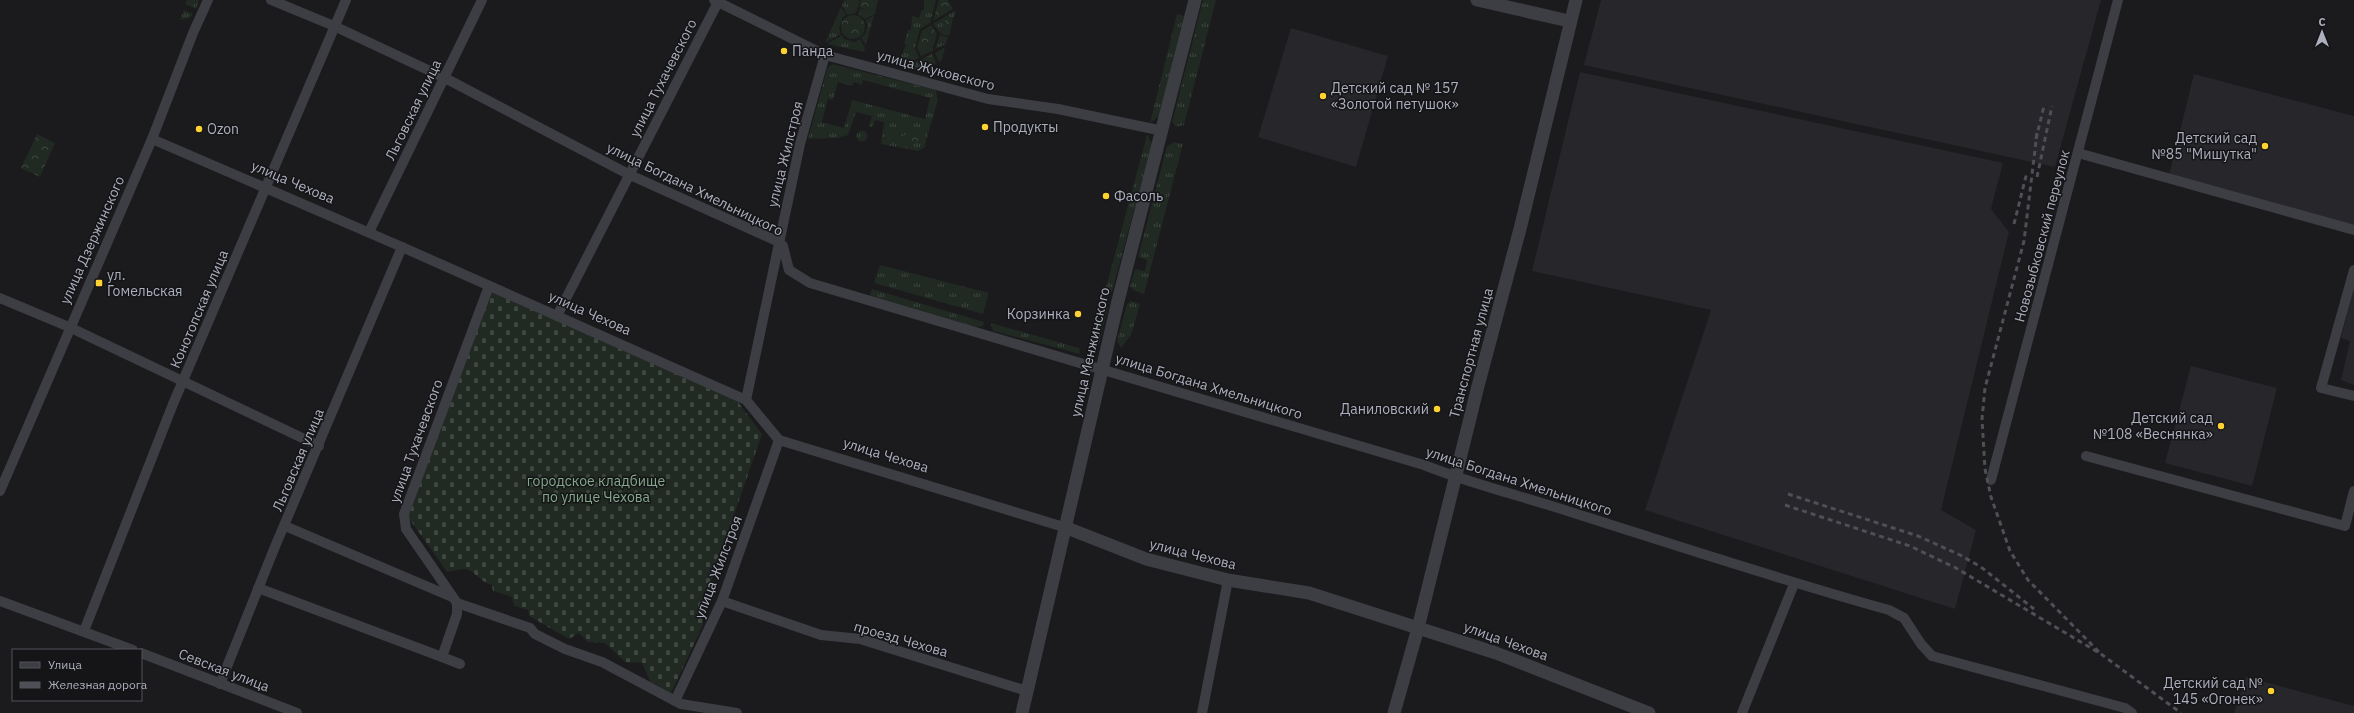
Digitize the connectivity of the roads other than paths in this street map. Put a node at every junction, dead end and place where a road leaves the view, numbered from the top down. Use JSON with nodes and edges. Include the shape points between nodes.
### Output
{"nodes":[{"id":1,"x":208,"y":0,"type":"edge"},
{"id":2,"x":272,"y":0,"type":"edge"},
{"id":3,"x":346,"y":0,"type":"edge"},
{"id":4,"x":482,"y":0,"type":"edge"},
{"id":5,"x":1195,"y":0,"type":"edge"},
{"id":6,"x":1477,"y":0,"type":"edge"},
{"id":7,"x":1576,"y":0,"type":"edge"},
{"id":8,"x":2118,"y":0,"type":"edge"},
{"id":9,"x":716,"y":1,"type":"edge"},
{"id":10,"x":1569,"y":21,"type":"junction"},
{"id":11,"x":334,"y":26,"type":"junction"},
{"id":12,"x":825,"y":55,"type":"junction"},
{"id":13,"x":445,"y":78,"type":"junction"},
{"id":14,"x":1162,"y":131,"type":"junction"},
{"id":15,"x":152,"y":139,"type":"junction"},
{"id":16,"x":2078,"y":153,"type":"junction"},
{"id":17,"x":630,"y":175,"type":"junction"},
{"id":18,"x":266,"y":188,"type":"junction"},
{"id":19,"x":2354,"y":230,"type":"edge"},
{"id":20,"x":369,"y":232,"type":"junction"},
{"id":21,"x":779,"y":242,"type":"junction"},
{"id":22,"x":402,"y":247,"type":"junction"},
{"id":23,"x":2354,"y":270,"type":"edge"},
{"id":24,"x":489,"y":286,"type":"junction"},
{"id":25,"x":0,"y":298,"type":"edge"},
{"id":26,"x":557,"y":316,"type":"junction"},
{"id":27,"x":69,"y":327,"type":"junction"},
{"id":28,"x":1103,"y":368,"type":"junction"},
{"id":29,"x":183,"y":381,"type":"junction"},
{"id":30,"x":2354,"y":396,"type":"edge"},
{"id":31,"x":746,"y":400,"type":"junction"},
{"id":32,"x":779,"y":440,"type":"junction"},
{"id":33,"x":319,"y":446,"type":"junction"},
{"id":34,"x":2086,"y":456,"type":"dead end"},
{"id":35,"x":1456,"y":478,"type":"junction"},
{"id":36,"x":1991,"y":480,"type":"dead end"},
{"id":37,"x":0,"y":491,"type":"edge"},
{"id":38,"x":2354,"y":491,"type":"edge"},
{"id":39,"x":285,"y":526,"type":"junction"},
{"id":40,"x":1067,"y":528,"type":"junction"},
{"id":41,"x":1228,"y":580,"type":"junction"},
{"id":42,"x":1794,"y":584,"type":"junction"},
{"id":43,"x":258,"y":588,"type":"junction"},
{"id":44,"x":454,"y":600,"type":"junction"},
{"id":45,"x":722,"y":600,"type":"junction"},
{"id":46,"x":0,"y":601,"type":"edge"},
{"id":47,"x":1418,"y":628,"type":"junction"},
{"id":48,"x":84,"y":631,"type":"junction"},
{"id":49,"x":130,"y":649,"type":"edge"},
{"id":50,"x":142,"y":653,"type":"edge"},
{"id":51,"x":442,"y":657,"type":"junction"},
{"id":52,"x":460,"y":664,"type":"dead end"},
{"id":53,"x":220,"y":684,"type":"junction"},
{"id":54,"x":1027,"y":691,"type":"junction"},
{"id":55,"x":675,"y":701,"type":"junction"},
{"id":56,"x":2128,"y":710,"type":"edge"},
{"id":57,"x":296,"y":713,"type":"edge"},
{"id":58,"x":737,"y":713,"type":"edge"},
{"id":59,"x":1022,"y":713,"type":"edge"},
{"id":60,"x":1202,"y":713,"type":"edge"},
{"id":61,"x":1394,"y":713,"type":"edge"},
{"id":62,"x":1649,"y":713,"type":"edge"},
{"id":63,"x":1742,"y":713,"type":"edge"}],
"edges":[{"from":1,"to":15,"type":"street","name":"улица Дзержинского"},
{"from":2,"to":11,"type":"street","name":"улица Богдана Хмельницкого"},
{"from":3,"to":11,"type":"street","name":"Конотопская улица"},
{"from":4,"to":13,"type":"street","name":"Льговская улица"},
{"from":5,"to":14,"type":"street","name":"улица Менжинского"},
{"from":6,"to":10,"type":"street"},
{"from":7,"to":10,"type":"street","name":"Транспортная улица"},
{"from":8,"to":16,"type":"street","name":"Новозыбковский переулок"},
{"from":9,"to":12,"type":"street","name":"улица Жуковского"},
{"from":9,"to":17,"type":"street","name":"улица Тухачевского"},
{"from":10,"to":35,"type":"street","name":"Транспортная улица","via":[[1549,116]]},
{"from":11,"to":13,"type":"street","name":"улица Богдана Хмельницкого"},
{"from":11,"to":18,"type":"street","name":"Конотопская улица"},
{"from":12,"to":14,"type":"street","name":"улица Жуковского","via":[[988,99],[1058,109]]},
{"from":12,"to":21,"type":"street","name":"улица Жилстроя","via":[[800,144]]},
{"from":13,"to":17,"type":"street","name":"улица Богдана Хмельницкого"},
{"from":13,"to":20,"type":"street","name":"Льговская улица"},
{"from":14,"to":28,"type":"street","name":"улица Менжинского"},
{"from":15,"to":18,"type":"street","name":"улица Чехова"},
{"from":15,"to":27,"type":"street","name":"улица Дзержинского"},
{"from":16,"to":19,"type":"street"},
{"from":16,"to":36,"type":"street","name":"Новозыбковский переулок"},
{"from":17,"to":21,"type":"street","name":"улица Богдана Хмельницкого"},
{"from":17,"to":26,"type":"street","name":"улица Тухачевского"},
{"from":18,"to":20,"type":"street","name":"улица Чехова"},
{"from":18,"to":29,"type":"street","name":"Конотопская улица"},
{"from":20,"to":22,"type":"street","name":"улица Чехова"},
{"from":21,"to":28,"type":"street","name":"улица Богдана Хмельницкого","via":[[783,246],[789,270],[810,283]]},
{"from":21,"to":31,"type":"street","name":"улица Жилстроя"},
{"from":22,"to":24,"type":"street","name":"улица Чехова"},
{"from":22,"to":33,"type":"street","name":"Льговская улица"},
{"from":23,"to":30,"type":"street","via":[[2321,388]]},
{"from":24,"to":26,"type":"street","name":"улица Чехова"},
{"from":24,"to":44,"type":"street","name":"улица Тухачевского","via":[[404,514],[406,529]]},
{"from":25,"to":27,"type":"street"},
{"from":26,"to":31,"type":"street","name":"улица Чехова"},
{"from":27,"to":29,"type":"street"},
{"from":27,"to":37,"type":"street","name":"улица Дзержинского"},
{"from":28,"to":35,"type":"street","name":"улица Богдана Хмельницкого","via":[[1424,465]]},
{"from":28,"to":40,"type":"street","name":"улица Менжинского"},
{"from":29,"to":33,"type":"street"},
{"from":29,"to":48,"type":"street","name":"Конотопская улица"},
{"from":31,"to":32,"type":"street","name":"улица Чехова"},
{"from":32,"to":40,"type":"street","name":"улица Чехова"},
{"from":32,"to":45,"type":"street","name":"улица Жилстроя"},
{"from":33,"to":39,"type":"street","name":"Льговская улица"},
{"from":34,"to":38,"type":"street","via":[[2345,526]]},
{"from":35,"to":42,"type":"street","name":"улица Богдана Хмельницкого"},
{"from":35,"to":47,"type":"street","name":"Транспортная улица"},
{"from":39,"to":43,"type":"street","name":"Льговская улица"},
{"from":39,"to":44,"type":"street"},
{"from":40,"to":41,"type":"street","name":"улица Чехова","via":[[1146,560]]},
{"from":40,"to":54,"type":"street","name":"улица Менжинского"},
{"from":41,"to":47,"type":"street","name":"улица Чехова","via":[[1309,593]]},
{"from":41,"to":60,"type":"street"},
{"from":42,"to":56,"type":"street","name":"улица Богдана Хмельницкого","via":[[1889,610],[1904,618],[1932,656]]},
{"from":42,"to":63,"type":"street"},
{"from":43,"to":51,"type":"street"},
{"from":43,"to":53,"type":"street","name":"Льговская улица"},
{"from":44,"to":51,"type":"street","via":[[457,614]]},
{"from":44,"to":55,"type":"street","via":[[530,628],[535,634],[565,649],[602,662]]},
{"from":45,"to":54,"type":"street","name":"проезд Чехова","via":[[821,635],[860,638]]},
{"from":45,"to":55,"type":"street","name":"улица Жилстроя"},
{"from":46,"to":48,"type":"street"},
{"from":47,"to":61,"type":"street","name":"Транспортная улица"},
{"from":47,"to":62,"type":"street","name":"улица Чехова","via":[[1496,653]]},
{"from":48,"to":49,"type":"street"},
{"from":50,"to":53,"type":"street","name":"Севская улица"},
{"from":51,"to":52,"type":"street"},
{"from":53,"to":57,"type":"street","name":"Севская улица"},
{"from":54,"to":59,"type":"street","name":"улица Менжинского"},
{"from":55,"to":58,"type":"street"}]}
